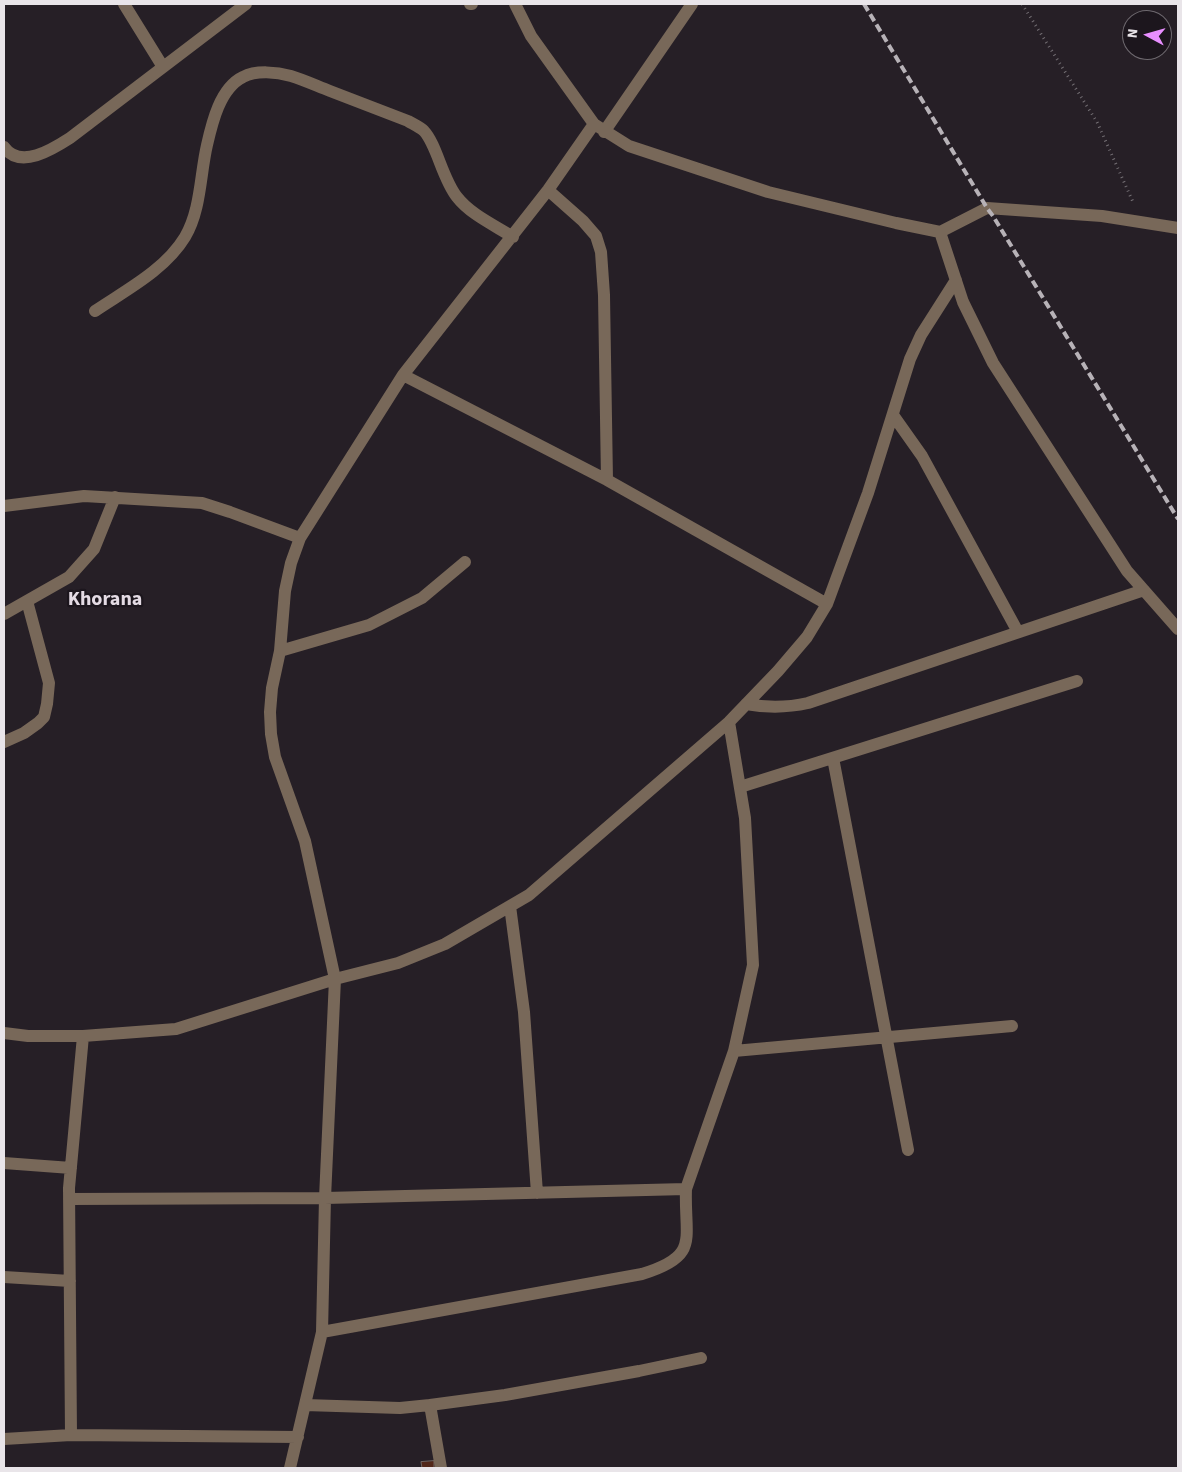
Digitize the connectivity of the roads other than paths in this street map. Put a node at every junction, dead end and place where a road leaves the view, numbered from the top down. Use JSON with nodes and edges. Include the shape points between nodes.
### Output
{"nodes":[{"id":1,"x":124,"y":4,"type":"edge"},
{"id":2,"x":515,"y":4,"type":"edge"},
{"id":3,"x":692,"y":4,"type":"edge"},
{"id":4,"x":240,"y":5,"type":"edge"},
{"id":5,"x":163,"y":67,"type":"junction"},
{"id":6,"x":599,"y":128,"type":"junction"},
{"id":7,"x":4,"y":147,"type":"edge"},
{"id":8,"x":548,"y":190,"type":"junction"},
{"id":9,"x":1178,"y":228,"type":"edge"},
{"id":10,"x":940,"y":232,"type":"junction"},
{"id":11,"x":513,"y":237,"type":"junction"},
{"id":12,"x":956,"y":280,"type":"junction"},
{"id":13,"x":95,"y":311,"type":"dead end"},
{"id":14,"x":403,"y":375,"type":"junction"},
{"id":15,"x":893,"y":415,"type":"junction"},
{"id":16,"x":608,"y":480,"type":"junction"},
{"id":17,"x":115,"y":497,"type":"junction"},
{"id":18,"x":4,"y":506,"type":"edge"},
{"id":19,"x":300,"y":538,"type":"junction"},
{"id":20,"x":465,"y":562,"type":"dead end"},
{"id":21,"x":1144,"y":590,"type":"junction"},
{"id":22,"x":27,"y":601,"type":"junction"},
{"id":23,"x":827,"y":604,"type":"junction"},
{"id":24,"x":4,"y":614,"type":"edge"},
{"id":25,"x":1178,"y":629,"type":"edge"},
{"id":26,"x":1018,"y":632,"type":"junction"},
{"id":27,"x":280,"y":651,"type":"junction"},
{"id":28,"x":1077,"y":681,"type":"dead end"},
{"id":29,"x":746,"y":704,"type":"junction"},
{"id":30,"x":729,"y":722,"type":"junction"},
{"id":31,"x":4,"y":742,"type":"edge"},
{"id":32,"x":833,"y":758,"type":"junction"},
{"id":33,"x":740,"y":787,"type":"junction"},
{"id":34,"x":510,"y":906,"type":"junction"},
{"id":35,"x":334,"y":979,"type":"junction"},
{"id":36,"x":1012,"y":1026,"type":"dead end"},
{"id":37,"x":4,"y":1033,"type":"edge"},
{"id":38,"x":83,"y":1036,"type":"junction"},
{"id":39,"x":885,"y":1038,"type":"junction"},
{"id":40,"x":734,"y":1051,"type":"junction"},
{"id":41,"x":908,"y":1150,"type":"dead end"},
{"id":42,"x":4,"y":1163,"type":"edge"},
{"id":43,"x":71,"y":1168,"type":"junction"},
{"id":44,"x":686,"y":1189,"type":"junction"},
{"id":45,"x":538,"y":1193,"type":"junction"},
{"id":46,"x":325,"y":1198,"type":"junction"},
{"id":47,"x":69,"y":1199,"type":"junction"},
{"id":48,"x":4,"y":1277,"type":"edge"},
{"id":49,"x":70,"y":1281,"type":"junction"},
{"id":50,"x":322,"y":1332,"type":"junction"},
{"id":51,"x":701,"y":1358,"type":"dead end"},
{"id":52,"x":305,"y":1405,"type":"junction"},
{"id":53,"x":430,"y":1405,"type":"junction"},
{"id":54,"x":71,"y":1435,"type":"junction"},
{"id":55,"x":298,"y":1437,"type":"junction"},
{"id":56,"x":4,"y":1439,"type":"edge"},
{"id":57,"x":290,"y":1468,"type":"edge"},
{"id":58,"x":441,"y":1468,"type":"edge"}],
"edges":[{"from":1,"to":5,"type":"street"},
{"from":2,"to":6,"type":"street","via":[[531,36]]},
{"from":3,"to":6,"type":"street"},
{"from":4,"to":5,"type":"street"},
{"from":5,"to":7,"type":"street","via":[[47,153],[16,156]]},
{"from":6,"to":8,"type":"street"},
{"from":6,"to":10,"type":"street","via":[[629,146],[768,192]]},
{"from":8,"to":11,"type":"street"},
{"from":8,"to":16,"type":"street","via":[[596,236],[601,252]]},
{"from":9,"to":10,"type":"street","via":[[1102,216],[986,208]]},
{"from":10,"to":12,"type":"street"},
{"from":11,"to":13,"type":"street","via":[[458,198],[424,132],[408,121],[290,75],[262,72],[234,82],[216,113],[196,208],[185,237],[146,277]]},
{"from":11,"to":14,"type":"street"},
{"from":12,"to":15,"type":"street","via":[[921,335]]},
{"from":12,"to":21,"type":"street","via":[[963,302],[993,363],[1127,571]]},
{"from":14,"to":16,"type":"street"},
{"from":14,"to":19,"type":"street"},
{"from":15,"to":23,"type":"street"},
{"from":15,"to":26,"type":"street","via":[[922,456]]},
{"from":16,"to":23,"type":"street"},
{"from":17,"to":18,"type":"street","via":[[84,496]]},
{"from":17,"to":19,"type":"street","via":[[202,503]]},
{"from":17,"to":22,"type":"street","via":[[94,549],[69,577]]},
{"from":19,"to":27,"type":"street","via":[[285,591]]},
{"from":20,"to":27,"type":"street","via":[[422,598],[369,626]]},
{"from":21,"to":25,"type":"street"},
{"from":21,"to":26,"type":"street"},
{"from":22,"to":24,"type":"street"},
{"from":22,"to":31,"type":"street","via":[[49,682],[47,704],[44,717],[38,723]]},
{"from":23,"to":29,"type":"street","via":[[807,637]]},
{"from":26,"to":29,"type":"street","via":[[808,704],[776,708]]},
{"from":27,"to":35,"type":"street","via":[[271,704],[271,734],[305,841]]},
{"from":28,"to":32,"type":"street"},
{"from":29,"to":30,"type":"street"},
{"from":30,"to":33,"type":"street"},
{"from":30,"to":34,"type":"street","via":[[529,895]]},
{"from":32,"to":33,"type":"street"},
{"from":32,"to":39,"type":"street"},
{"from":33,"to":40,"type":"street","via":[[745,818],[753,965]]},
{"from":34,"to":35,"type":"street","via":[[445,944],[398,963]]},
{"from":34,"to":45,"type":"street","via":[[524,1012]]},
{"from":35,"to":38,"type":"street","via":[[176,1029]]},
{"from":35,"to":46,"type":"street"},
{"from":36,"to":39,"type":"street"},
{"from":37,"to":38,"type":"street"},
{"from":38,"to":43,"type":"street"},
{"from":39,"to":40,"type":"street"},
{"from":39,"to":41,"type":"street"},
{"from":40,"to":44,"type":"street"},
{"from":42,"to":43,"type":"street"},
{"from":43,"to":47,"type":"street"},
{"from":44,"to":45,"type":"street"},
{"from":44,"to":50,"type":"street","via":[[688,1236],[684,1250],[669,1264],[654,1270]]},
{"from":45,"to":46,"type":"street"},
{"from":46,"to":47,"type":"street"},
{"from":46,"to":50,"type":"street"},
{"from":47,"to":49,"type":"street"},
{"from":48,"to":49,"type":"street"},
{"from":49,"to":54,"type":"street"},
{"from":50,"to":52,"type":"street"},
{"from":51,"to":53,"type":"street","via":[[515,1393]]},
{"from":52,"to":53,"type":"street","via":[[400,1408]]},
{"from":52,"to":55,"type":"street"},
{"from":53,"to":58,"type":"street"},
{"from":54,"to":55,"type":"street"},
{"from":54,"to":56,"type":"street"},
{"from":55,"to":57,"type":"street"}]}
